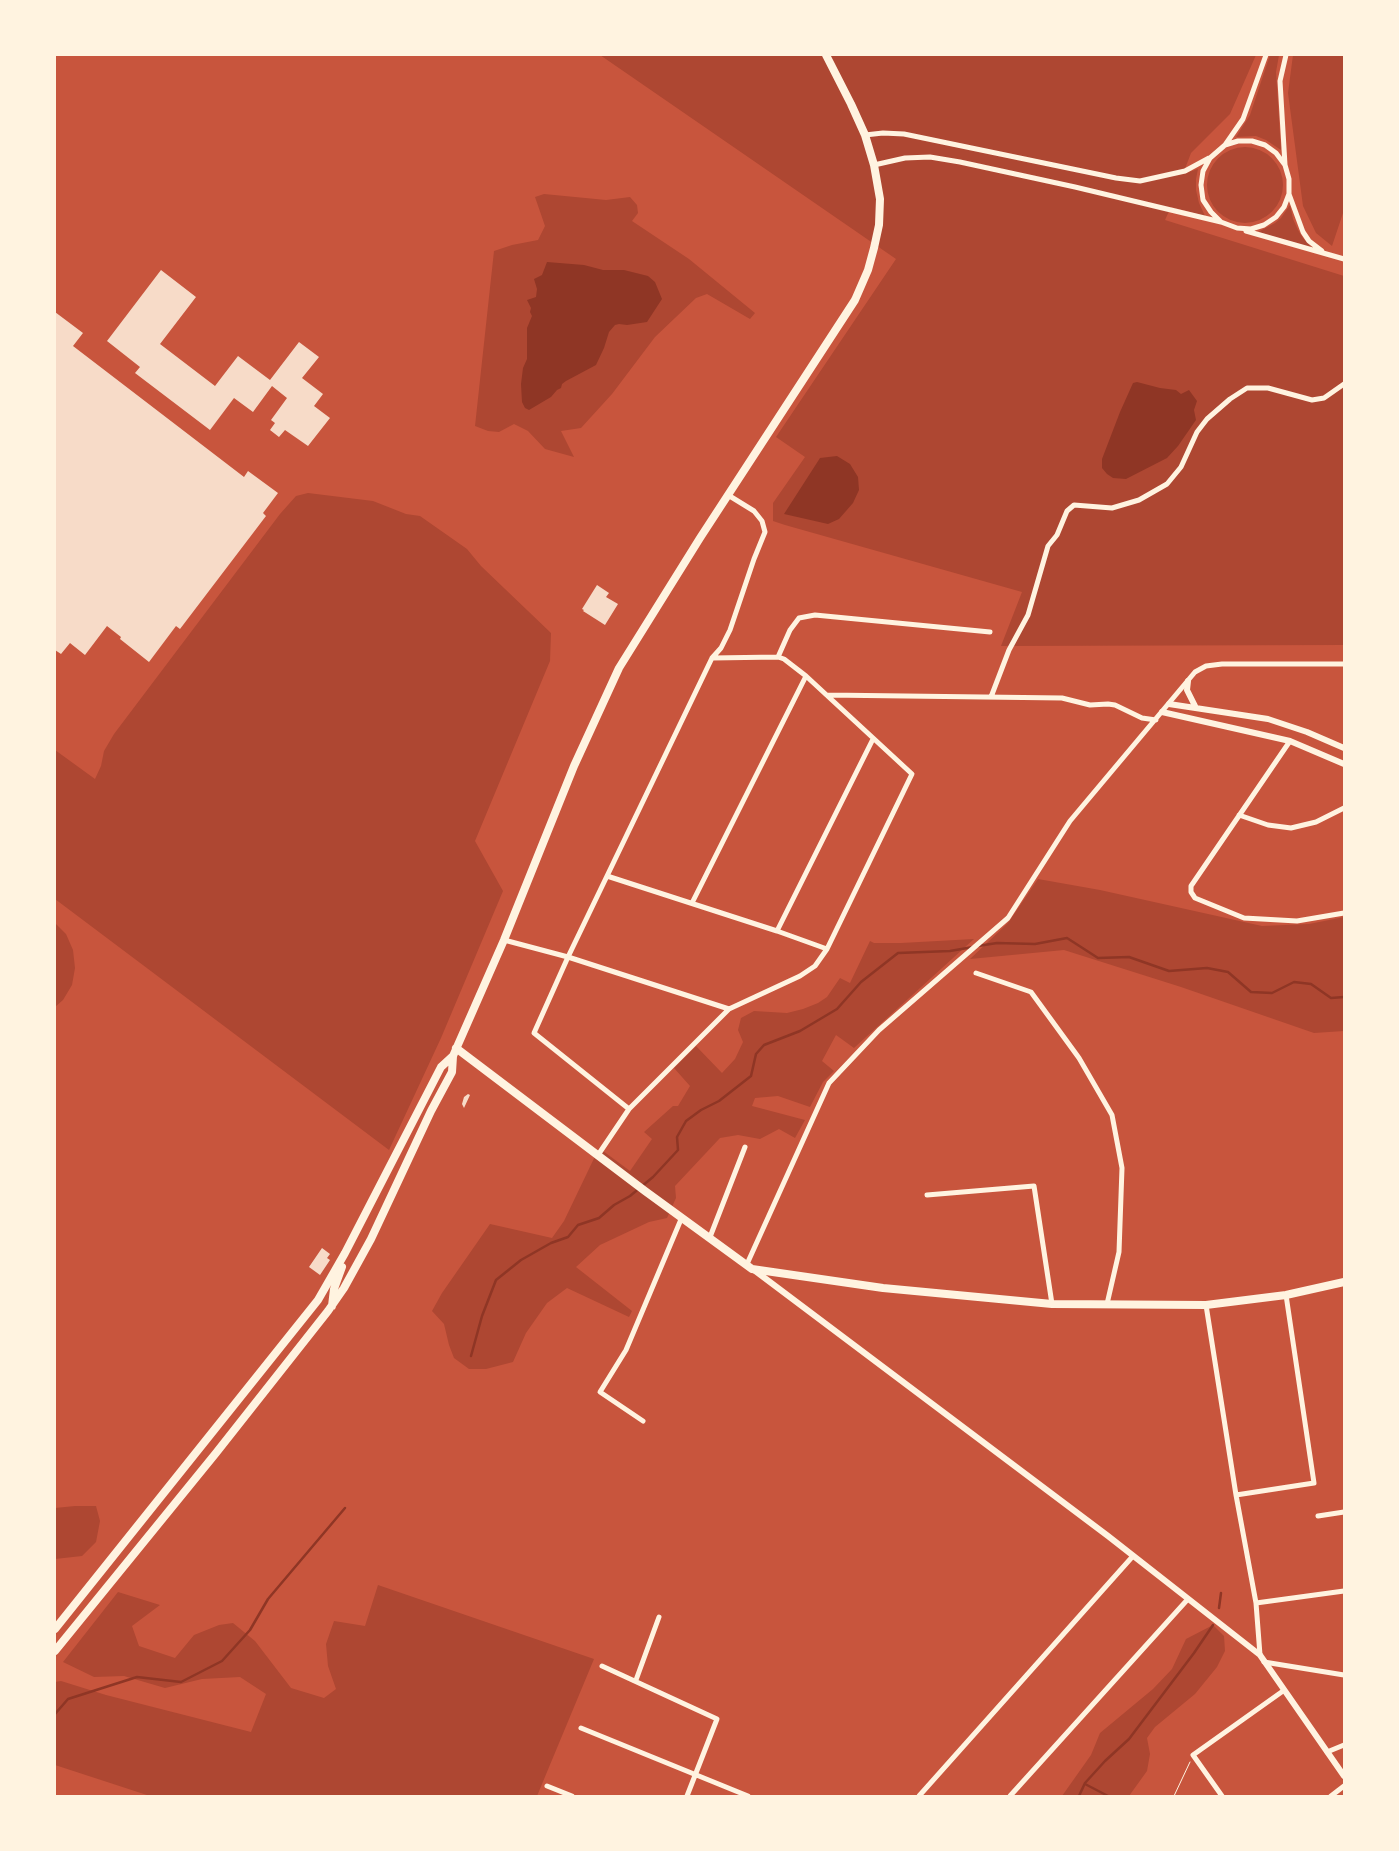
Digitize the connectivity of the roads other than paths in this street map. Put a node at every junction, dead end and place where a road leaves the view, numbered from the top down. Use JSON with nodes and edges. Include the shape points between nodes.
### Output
{"nodes":[{"id":1,"x":826,"y":55,"type":"edge"},
{"id":2,"x":1266,"y":55,"type":"edge"},
{"id":3,"x":1286,"y":55,"type":"edge"},
{"id":4,"x":865,"y":135,"type":"junction"},
{"id":5,"x":1225,"y":145,"type":"junction"},
{"id":6,"x":1210,"y":158,"type":"junction"},
{"id":7,"x":874,"y":165,"type":"junction"},
{"id":8,"x":1285,"y":165,"type":"junction"},
{"id":9,"x":1289,"y":194,"type":"junction"},
{"id":10,"x":1222,"y":222,"type":"junction"},
{"id":11,"x":1237,"y":228,"type":"junction"},
{"id":12,"x":1324,"y":253,"type":"junction"},
{"id":13,"x":1344,"y":259,"type":"edge"},
{"id":14,"x":1344,"y":384,"type":"edge"},
{"id":15,"x":728,"y":495,"type":"junction"},
{"id":16,"x":990,"y":632,"type":"dead end"},
{"id":17,"x":778,"y":657,"type":"junction"},
{"id":18,"x":712,"y":658,"type":"junction"},
{"id":19,"x":1344,"y":664,"type":"edge"},
{"id":20,"x":806,"y":676,"type":"junction"},
{"id":21,"x":1188,"y":681,"type":"junction"},
{"id":22,"x":827,"y":695,"type":"junction"},
{"id":23,"x":991,"y":697,"type":"junction"},
{"id":24,"x":1169,"y":704,"type":"junction"},
{"id":25,"x":1196,"y":708,"type":"junction"},
{"id":26,"x":1162,"y":712,"type":"junction"},
{"id":27,"x":1156,"y":720,"type":"junction"},
{"id":28,"x":873,"y":738,"type":"junction"},
{"id":29,"x":1290,"y":741,"type":"junction"},
{"id":30,"x":1344,"y":748,"type":"edge"},
{"id":31,"x":1344,"y":764,"type":"edge"},
{"id":32,"x":1344,"y":808,"type":"edge"},
{"id":33,"x":1239,"y":815,"type":"junction"},
{"id":34,"x":607,"y":876,"type":"junction"},
{"id":35,"x":692,"y":903,"type":"junction"},
{"id":36,"x":1344,"y":913,"type":"edge"},
{"id":37,"x":777,"y":931,"type":"junction"},
{"id":38,"x":504,"y":940,"type":"junction"},
{"id":39,"x":827,"y":949,"type":"junction"},
{"id":40,"x":568,"y":957,"type":"junction"},
{"id":41,"x":976,"y":973,"type":"dead end"},
{"id":42,"x":729,"y":1009,"type":"junction"},
{"id":43,"x":456,"y":1048,"type":"junction"},
{"id":44,"x":453,"y":1056,"type":"junction"},
{"id":45,"x":629,"y":1109,"type":"junction"},
{"id":46,"x":745,"y":1147,"type":"dead end"},
{"id":47,"x":598,"y":1156,"type":"junction"},
{"id":48,"x":927,"y":1194,"type":"dead end"},
{"id":49,"x":682,"y":1217,"type":"junction"},
{"id":50,"x":710,"y":1237,"type":"junction"},
{"id":51,"x":345,"y":1253,"type":"junction"},
{"id":52,"x":750,"y":1267,"type":"junction"},
{"id":53,"x":1344,"y":1282,"type":"edge"},
{"id":54,"x":1286,"y":1295,"type":"junction"},
{"id":55,"x":1052,"y":1304,"type":"junction"},
{"id":56,"x":1107,"y":1304,"type":"junction"},
{"id":57,"x":1206,"y":1305,"type":"junction"},
{"id":58,"x":332,"y":1306,"type":"junction"},
{"id":59,"x":643,"y":1421,"type":"dead end"},
{"id":60,"x":1236,"y":1495,"type":"junction"},
{"id":61,"x":1344,"y":1512,"type":"edge"},
{"id":62,"x":1318,"y":1516,"type":"dead end"},
{"id":63,"x":1133,"y":1556,"type":"junction"},
{"id":64,"x":1344,"y":1591,"type":"edge"},
{"id":65,"x":1188,"y":1599,"type":"junction"},
{"id":66,"x":1256,"y":1603,"type":"junction"},
{"id":67,"x":659,"y":1617,"type":"dead end"},
{"id":68,"x":55,"y":1629,"type":"edge"},
{"id":69,"x":55,"y":1651,"type":"edge"},
{"id":70,"x":1262,"y":1658,"type":"junction"},
{"id":71,"x":602,"y":1666,"type":"dead end"},
{"id":72,"x":1344,"y":1676,"type":"edge"},
{"id":73,"x":636,"y":1680,"type":"junction"},
{"id":74,"x":1283,"y":1691,"type":"junction"},
{"id":75,"x":581,"y":1728,"type":"dead end"},
{"id":76,"x":1344,"y":1745,"type":"edge"},
{"id":77,"x":1327,"y":1752,"type":"junction"},
{"id":78,"x":695,"y":1775,"type":"junction"},
{"id":79,"x":1344,"y":1776,"type":"edge"},
{"id":80,"x":547,"y":1786,"type":"dead end"},
{"id":81,"x":1344,"y":1786,"type":"edge"},
{"id":82,"x":572,"y":1796,"type":"edge"},
{"id":83,"x":687,"y":1796,"type":"edge"},
{"id":84,"x":748,"y":1796,"type":"edge"},
{"id":85,"x":918,"y":1796,"type":"edge"},
{"id":86,"x":1010,"y":1796,"type":"edge"},
{"id":87,"x":1222,"y":1796,"type":"edge"},
{"id":88,"x":1331,"y":1796,"type":"edge"}],
"edges":[{"from":1,"to":4,"type":"main road"},
{"from":2,"to":5,"type":"street","via":[[1243,119]]},
{"from":3,"to":8,"type":"street","via":[[1280,81]]},
{"from":4,"to":6,"type":"street","via":[[883,132],[904,134],[1140,181],[1185,171]]},
{"from":4,"to":7,"type":"main road"},
{"from":5,"to":6,"type":"street"},
{"from":5,"to":8,"type":"street","via":[[1252,141],[1265,145]]},
{"from":6,"to":10,"type":"street","via":[[1203,171],[1201,185],[1207,206]]},
{"from":7,"to":10,"type":"street","via":[[905,158],[930,157]]},
{"from":7,"to":15,"type":"main road","via":[[880,199],[879,225],[868,270],[855,300]]},
{"from":8,"to":9,"type":"street"},
{"from":9,"to":11,"type":"street","via":[[1276,217],[1264,225],[1251,229]]},
{"from":9,"to":12,"type":"street","via":[[1303,232]]},
{"from":10,"to":11,"type":"street"},
{"from":11,"to":12,"type":"street"},
{"from":12,"to":13,"type":"street"},
{"from":14,"to":23,"type":"street","via":[[1324,398],[1312,400],[1268,388],[1247,388],[1207,419],[1197,432],[1181,467],[1167,484],[1139,500],[1112,508],[1074,505],[1067,511],[1048,546],[1028,615],[1009,650]]},
{"from":15,"to":18,"type":"street","via":[[754,511],[765,532],[730,630]]},
{"from":15,"to":38,"type":"main road","via":[[615,676],[574,766]]},
{"from":16,"to":17,"type":"street","via":[[815,615],[800,618],[790,630]]},
{"from":17,"to":18,"type":"street"},
{"from":17,"to":20,"type":"street"},
{"from":18,"to":34,"type":"street"},
{"from":19,"to":21,"type":"street","via":[[1222,664],[1200,668]]},
{"from":20,"to":22,"type":"street"},
{"from":20,"to":35,"type":"street"},
{"from":21,"to":24,"type":"street"},
{"from":21,"to":25,"type":"street","via":[[1187,690]]},
{"from":22,"to":23,"type":"street"},
{"from":22,"to":28,"type":"street"},
{"from":23,"to":27,"type":"street","via":[[1062,698],[1090,705],[1108,704],[1142,718]]},
{"from":24,"to":25,"type":"street"},
{"from":24,"to":26,"type":"street"},
{"from":25,"to":30,"type":"street","via":[[1268,719]]},
{"from":26,"to":27,"type":"street"},
{"from":26,"to":29,"type":"street"},
{"from":27,"to":52,"type":"street","via":[[1070,821],[1008,918],[879,1030],[829,1083]]},
{"from":28,"to":37,"type":"street"},
{"from":28,"to":39,"type":"street","via":[[912,774]]},
{"from":29,"to":31,"type":"street"},
{"from":29,"to":33,"type":"street"},
{"from":32,"to":33,"type":"street","via":[[1316,822],[1291,828],[1268,825]]},
{"from":33,"to":36,"type":"street","via":[[1191,886],[1195,898],[1244,918],[1297,921]]},
{"from":34,"to":35,"type":"street"},
{"from":34,"to":40,"type":"street"},
{"from":35,"to":37,"type":"street"},
{"from":37,"to":39,"type":"street"},
{"from":38,"to":40,"type":"street"},
{"from":38,"to":43,"type":"main road"},
{"from":39,"to":42,"type":"street","via":[[815,966],[800,976]]},
{"from":40,"to":42,"type":"street"},
{"from":40,"to":45,"type":"street","via":[[534,1033]]},
{"from":41,"to":56,"type":"street","via":[[1031,992],[1079,1058],[1112,1114],[1122,1178],[1119,1252]]},
{"from":42,"to":45,"type":"street"},
{"from":43,"to":44,"type":"main road"},
{"from":43,"to":47,"type":"main road"},
{"from":44,"to":51,"type":"main road","via":[[441,1067]]},
{"from":44,"to":58,"type":"main road","via":[[452,1072],[371,1239]]},
{"from":45,"to":47,"type":"street"},
{"from":46,"to":50,"type":"street"},
{"from":47,"to":49,"type":"main road"},
{"from":48,"to":55,"type":"street","via":[[1034,1186]]},
{"from":49,"to":50,"type":"main road"},
{"from":49,"to":59,"type":"street","via":[[626,1350],[600,1392]]},
{"from":50,"to":52,"type":"main road"},
{"from":51,"to":58,"type":"main road"},
{"from":51,"to":68,"type":"main road","via":[[321,1295],[298,1326]]},
{"from":52,"to":55,"type":"main road","via":[[883,1288]]},
{"from":52,"to":63,"type":"street"},
{"from":53,"to":54,"type":"main road"},
{"from":54,"to":57,"type":"main road"},
{"from":54,"to":60,"type":"street","via":[[1314,1483]]},
{"from":55,"to":56,"type":"main road"},
{"from":56,"to":57,"type":"main road"},
{"from":57,"to":60,"type":"street"},
{"from":58,"to":69,"type":"main road"},
{"from":60,"to":66,"type":"street"},
{"from":61,"to":62,"type":"street"},
{"from":63,"to":65,"type":"street"},
{"from":63,"to":85,"type":"street"},
{"from":64,"to":66,"type":"street"},
{"from":65,"to":70,"type":"street"},
{"from":65,"to":86,"type":"street"},
{"from":66,"to":70,"type":"street"},
{"from":67,"to":73,"type":"street"},
{"from":70,"to":72,"type":"street"},
{"from":70,"to":74,"type":"street"},
{"from":71,"to":73,"type":"street"},
{"from":73,"to":78,"type":"street","via":[[716,1718]]},
{"from":74,"to":77,"type":"street"},
{"from":74,"to":87,"type":"street","via":[[1193,1755]]},
{"from":75,"to":78,"type":"street"},
{"from":76,"to":77,"type":"street"},
{"from":77,"to":79,"type":"street"},
{"from":78,"to":83,"type":"street"},
{"from":78,"to":84,"type":"street"},
{"from":80,"to":82,"type":"street"},
{"from":81,"to":88,"type":"street"}]}
